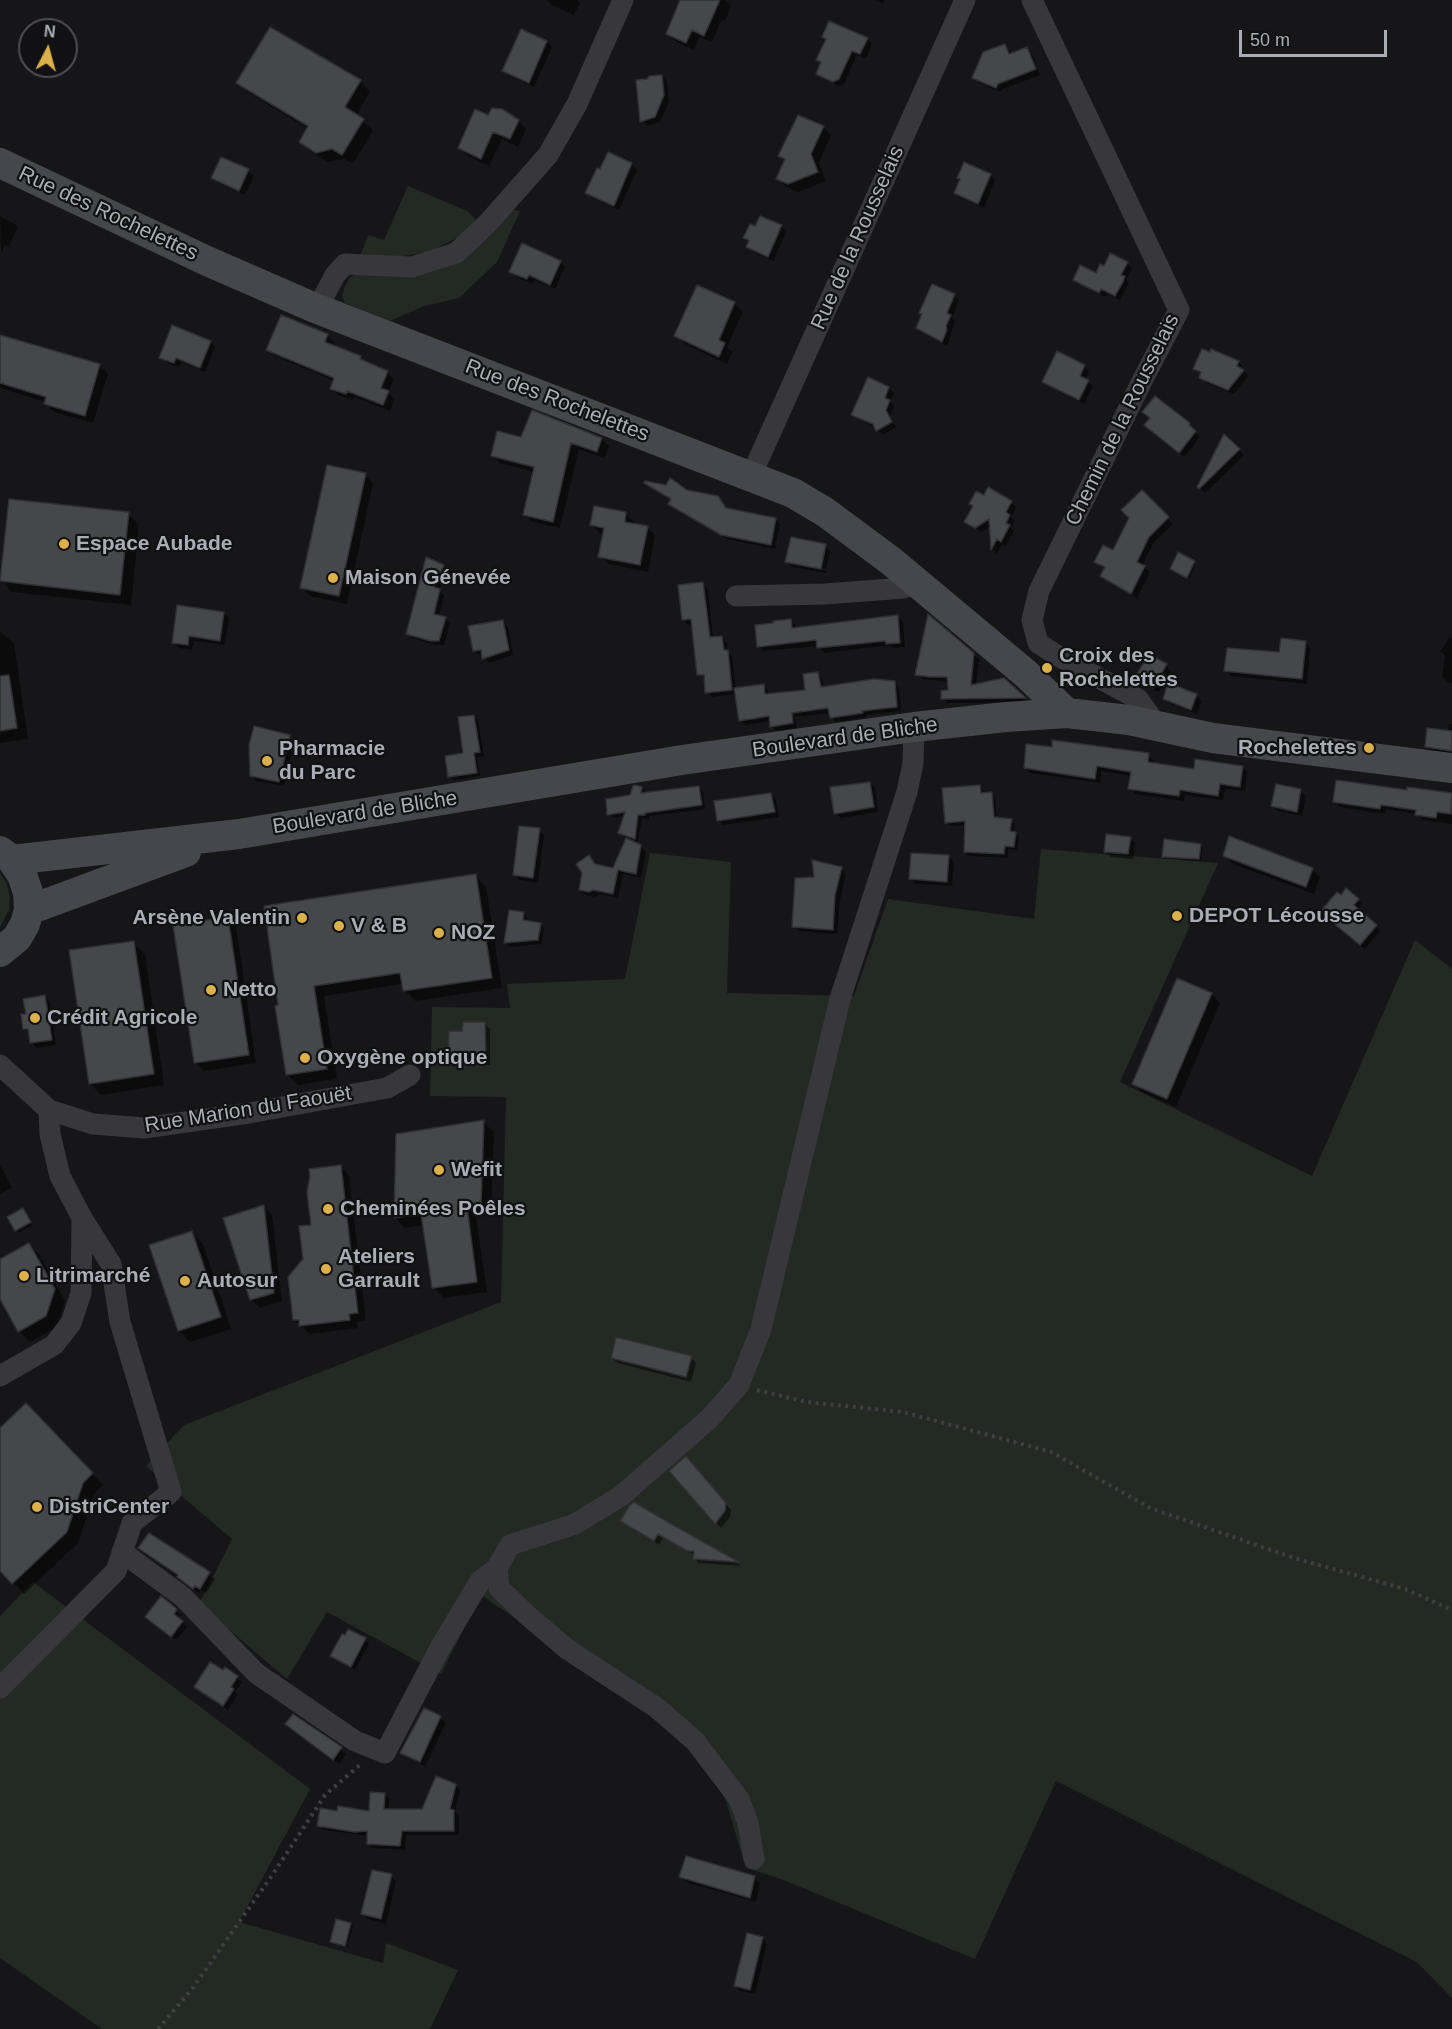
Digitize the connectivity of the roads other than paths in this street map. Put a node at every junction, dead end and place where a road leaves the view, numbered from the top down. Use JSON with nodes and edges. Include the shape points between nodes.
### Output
{"nodes":[{"id":1,"x":623,"y":0,"type":"edge"},
{"id":2,"x":965,"y":0,"type":"edge"},
{"id":3,"x":1032,"y":0,"type":"edge"},
{"id":4,"x":0,"y":163,"type":"edge"},
{"id":5,"x":315,"y":308,"type":"junction"},
{"id":6,"x":751,"y":476,"type":"junction"},
{"id":7,"x":915,"y":581,"type":"junction"},
{"id":8,"x":736,"y":596,"type":"dead end"},
{"id":9,"x":1067,"y":713,"type":"junction"},
{"id":10,"x":914,"y":727,"type":"junction"},
{"id":11,"x":1159,"y":728,"type":"junction"},
{"id":12,"x":1452,"y":768,"type":"edge"},
{"id":13,"x":239,"y":834,"type":"junction"},
{"id":14,"x":6,"y":856,"type":"edge"},
{"id":15,"x":29,"y":910,"type":"junction"},
{"id":16,"x":0,"y":952,"type":"edge"},
{"id":17,"x":0,"y":1065,"type":"edge"},
{"id":18,"x":410,"y":1075,"type":"dead end"},
{"id":19,"x":49,"y":1110,"type":"junction"},
{"id":20,"x":82,"y":1218,"type":"junction"},
{"id":21,"x":0,"y":1376,"type":"edge"},
{"id":22,"x":122,"y":1552,"type":"junction"},
{"id":23,"x":497,"y":1568,"type":"junction"},
{"id":24,"x":0,"y":1688,"type":"edge"},
{"id":25,"x":754,"y":1859,"type":"dead end"}],
"edges":[{"from":1,"to":5,"type":"street","via":[[577,104],[548,155],[487,224],[456,253],[412,267],[345,264]]},
{"from":2,"to":6,"type":"street","name":"Rue de la Rousselais"},
{"from":3,"to":11,"type":"street","name":"Chemin de la Rousselais","via":[[1179,310],[1039,591],[1032,620],[1038,643],[1138,699]]},
{"from":4,"to":5,"type":"main road","name":"Rue des Rochelettes"},
{"from":5,"to":6,"type":"main road","name":"Rue des Rochelettes"},
{"from":6,"to":7,"type":"main road","name":"Rue des Rochelettes","via":[[793,493],[825,512]]},
{"from":7,"to":8,"type":"street","via":[[904,588]]},
{"from":7,"to":9,"type":"main road","name":"Rue des Rochelettes"},
{"from":9,"to":10,"type":"main road","name":"Boulevard de Bliche"},
{"from":9,"to":11,"type":"main road","name":"Boulevard de Bliche","via":[[1129,720]]},
{"from":10,"to":13,"type":"main road","name":"Boulevard de Bliche","via":[[682,760]]},
{"from":10,"to":23,"type":"street","via":[[907,792],[840,999],[761,1329],[738,1385],[709,1419],[621,1496],[575,1524],[510,1545]]},
{"from":11,"to":12,"type":"main road","name":"Boulevard de Bliche"},
{"from":13,"to":14,"type":"main road","name":"Boulevard de Bliche"},
{"from":13,"to":15,"type":"main road","name":"Boulevard de Bliche"},
{"from":14,"to":15,"type":"main road","via":[[22,874]]},
{"from":15,"to":16,"type":"main road","via":[[17,938]]},
{"from":17,"to":19,"type":"street","name":"Rue Marion du Faouët"},
{"from":18,"to":19,"type":"street","name":"Rue Marion du Faouët","via":[[387,1088],[144,1128],[93,1125]]},
{"from":19,"to":20,"type":"street","via":[[60,1176]]},
{"from":20,"to":21,"type":"street","via":[[81,1293],[71,1323],[54,1345]]},
{"from":20,"to":22,"type":"street","via":[[111,1264],[120,1322],[171,1492],[132,1523]]},
{"from":22,"to":23,"type":"street","via":[[183,1597],[256,1673],[355,1741],[385,1753],[480,1581]]},
{"from":22,"to":24,"type":"street","via":[[116,1571]]},
{"from":23,"to":25,"type":"street","via":[[499,1588],[527,1615],[567,1648],[657,1708],[695,1741],[739,1799]]}]}
